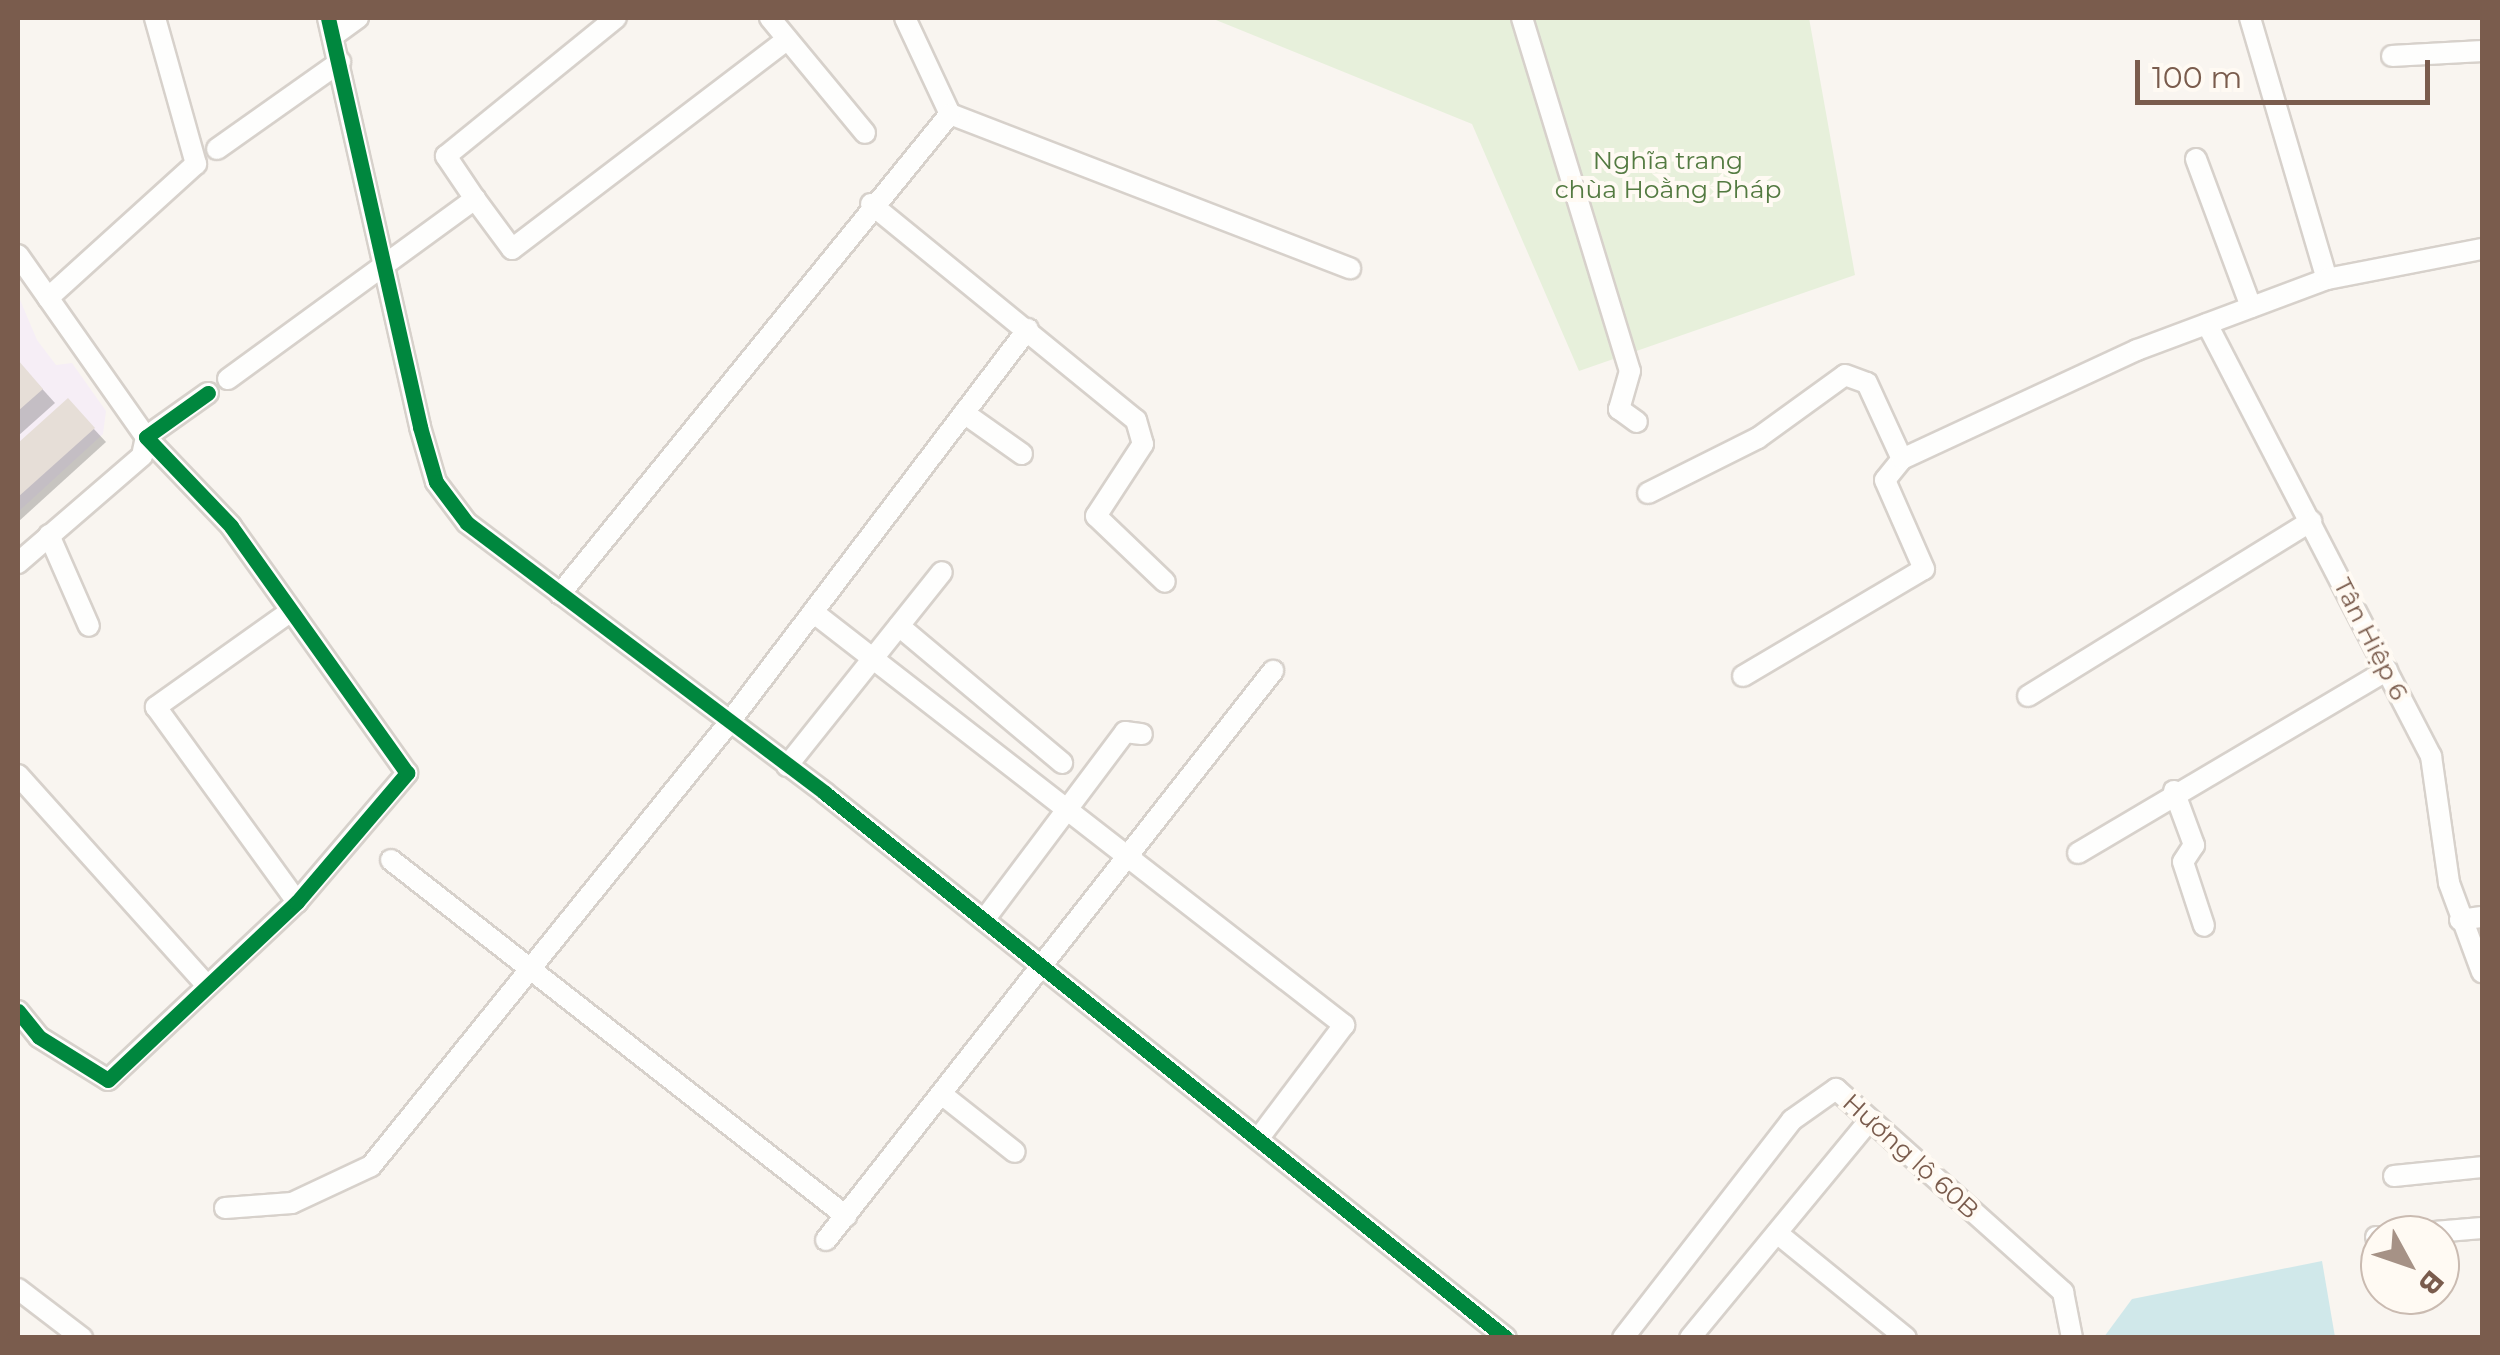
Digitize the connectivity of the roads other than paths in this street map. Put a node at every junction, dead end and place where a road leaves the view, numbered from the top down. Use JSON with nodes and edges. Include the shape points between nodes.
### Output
{"nodes":[{"id":1,"x":155,"y":18,"type":"edge"},
{"id":2,"x":358,"y":18,"type":"edge"},
{"id":3,"x":616,"y":18,"type":"edge"},
{"id":4,"x":770,"y":18,"type":"edge"},
{"id":5,"x":904,"y":18,"type":"edge"},
{"id":6,"x":1522,"y":18,"type":"edge"},
{"id":7,"x":2250,"y":18,"type":"edge"},
{"id":8,"x":331,"y":27,"type":"edge"},
{"id":9,"x":786,"y":40,"type":"junction"},
{"id":10,"x":2482,"y":46,"type":"edge"},
{"id":11,"x":2392,"y":56,"type":"dead end"},
{"id":12,"x":340,"y":62,"type":"junction"},
{"id":13,"x":950,"y":114,"type":"junction"},
{"id":14,"x":864,"y":134,"type":"dead end"},
{"id":15,"x":217,"y":149,"type":"dead end"},
{"id":16,"x":2196,"y":159,"type":"dead end"},
{"id":17,"x":475,"y":199,"type":"junction"},
{"id":18,"x":872,"y":204,"type":"junction"},
{"id":19,"x":2482,"y":249,"type":"edge"},
{"id":20,"x":18,"y":255,"type":"edge"},
{"id":21,"x":388,"y":265,"type":"junction"},
{"id":22,"x":1350,"y":268,"type":"dead end"},
{"id":23,"x":2327,"y":279,"type":"junction"},
{"id":24,"x":48,"y":298,"type":"junction"},
{"id":25,"x":2251,"y":307,"type":"junction"},
{"id":26,"x":2207,"y":324,"type":"junction"},
{"id":27,"x":1028,"y":329,"type":"junction"},
{"id":28,"x":228,"y":379,"type":"dead end"},
{"id":29,"x":208,"y":393,"type":"dead end"},
{"id":30,"x":964,"y":413,"type":"junction"},
{"id":31,"x":1636,"y":422,"type":"dead end"},
{"id":32,"x":146,"y":437,"type":"junction"},
{"id":33,"x":1022,"y":454,"type":"dead end"},
{"id":34,"x":1902,"y":459,"type":"junction"},
{"id":35,"x":1648,"y":493,"type":"dead end"},
{"id":36,"x":2312,"y":521,"type":"junction"},
{"id":37,"x":49,"y":535,"type":"junction"},
{"id":38,"x":18,"y":562,"type":"edge"},
{"id":39,"x":942,"y":572,"type":"dead end"},
{"id":40,"x":1165,"y":582,"type":"dead end"},
{"id":41,"x":560,"y":594,"type":"junction"},
{"id":42,"x":290,"y":611,"type":"junction"},
{"id":43,"x":813,"y":612,"type":"junction"},
{"id":44,"x":90,"y":626,"type":"dead end"},
{"id":45,"x":899,"y":626,"type":"junction"},
{"id":46,"x":872,"y":659,"type":"junction"},
{"id":47,"x":2387,"y":670,"type":"junction"},
{"id":48,"x":1274,"y":672,"type":"dead end"},
{"id":49,"x":1743,"y":676,"type":"dead end"},
{"id":50,"x":2028,"y":696,"type":"dead end"},
{"id":51,"x":728,"y":724,"type":"junction"},
{"id":52,"x":1142,"y":734,"type":"dead end"},
{"id":53,"x":1062,"y":763,"type":"dead end"},
{"id":54,"x":787,"y":766,"type":"junction"},
{"id":55,"x":18,"y":775,"type":"edge"},
{"id":56,"x":2174,"y":790,"type":"junction"},
{"id":57,"x":1066,"y":810,"type":"junction"},
{"id":58,"x":2078,"y":853,"type":"dead end"},
{"id":59,"x":1128,"y":859,"type":"junction"},
{"id":60,"x":391,"y":860,"type":"dead end"},
{"id":61,"x":297,"y":902,"type":"junction"},
{"id":62,"x":2482,"y":916,"type":"edge"},
{"id":63,"x":984,"y":920,"type":"junction"},
{"id":64,"x":2460,"y":920,"type":"junction"},
{"id":65,"x":2204,"y":926,"type":"dead end"},
{"id":66,"x":528,"y":966,"type":"junction"},
{"id":67,"x":1042,"y":967,"type":"junction"},
{"id":68,"x":2482,"y":972,"type":"edge"},
{"id":69,"x":207,"y":986,"type":"junction"},
{"id":70,"x":18,"y":1011,"type":"edge"},
{"id":71,"x":944,"y":1096,"type":"junction"},
{"id":72,"x":1869,"y":1121,"type":"junction"},
{"id":73,"x":1258,"y":1139,"type":"junction"},
{"id":74,"x":1015,"y":1152,"type":"dead end"},
{"id":75,"x":2482,"y":1167,"type":"edge"},
{"id":76,"x":2394,"y":1176,"type":"dead end"},
{"id":77,"x":225,"y":1208,"type":"dead end"},
{"id":78,"x":846,"y":1216,"type":"junction"},
{"id":79,"x":1777,"y":1233,"type":"junction"},
{"id":80,"x":826,"y":1240,"type":"dead end"},
{"id":81,"x":18,"y":1289,"type":"edge"},
{"id":82,"x":1883,"y":1331,"type":"edge"},
{"id":83,"x":82,"y":1338,"type":"edge"},
{"id":84,"x":1506,"y":1338,"type":"edge"},
{"id":85,"x":1624,"y":1338,"type":"edge"},
{"id":86,"x":1690,"y":1338,"type":"edge"},
{"id":87,"x":1906,"y":1338,"type":"edge"},
{"id":88,"x":2072,"y":1338,"type":"edge"}],
"edges":[{"from":1,"to":24,"type":"street","via":[[196,164]]},
{"from":2,"to":8,"type":"street"},
{"from":3,"to":17,"type":"street","via":[[446,156]]},
{"from":4,"to":9,"type":"street"},
{"from":5,"to":13,"type":"street"},
{"from":6,"to":31,"type":"street","via":[[1630,371],[1618,409]]},
{"from":7,"to":23,"type":"street"},
{"from":8,"to":12,"type":"street"},
{"from":9,"to":14,"type":"street"},
{"from":9,"to":17,"type":"street","via":[[512,249]]},
{"from":10,"to":11,"type":"street"},
{"from":12,"to":15,"type":"street"},
{"from":12,"to":21,"type":"street"},
{"from":13,"to":18,"type":"street"},
{"from":13,"to":22,"type":"street"},
{"from":16,"to":25,"type":"street"},
{"from":17,"to":21,"type":"street"},
{"from":18,"to":27,"type":"street"},
{"from":18,"to":41,"type":"street"},
{"from":19,"to":23,"type":"street"},
{"from":20,"to":24,"type":"street"},
{"from":21,"to":28,"type":"street"},
{"from":21,"to":41,"type":"street","via":[[436,482],[467,524]]},
{"from":23,"to":25,"type":"street"},
{"from":24,"to":32,"type":"street"},
{"from":25,"to":26,"type":"street"},
{"from":26,"to":34,"type":"street"},
{"from":26,"to":36,"type":"street","name":"Tân Hiệp 6"},
{"from":27,"to":30,"type":"street"},
{"from":27,"to":40,"type":"street","via":[[1143,429],[1144,444],[1096,516]]},
{"from":29,"to":32,"type":"street"},
{"from":30,"to":33,"type":"street"},
{"from":30,"to":43,"type":"street"},
{"from":32,"to":37,"type":"street","via":[[142,456]]},
{"from":32,"to":42,"type":"street","via":[[194,480]]},
{"from":34,"to":35,"type":"street","via":[[1867,383],[1845,375],[1758,438]]},
{"from":34,"to":49,"type":"street","via":[[1885,480],[1924,570]]},
{"from":36,"to":47,"type":"street","name":"Tân Hiệp 6"},
{"from":36,"to":50,"type":"street"},
{"from":37,"to":38,"type":"street"},
{"from":37,"to":44,"type":"street"},
{"from":39,"to":45,"type":"street"},
{"from":41,"to":51,"type":"street"},
{"from":42,"to":61,"type":"street","via":[[407,773]]},
{"from":42,"to":61,"type":"street","via":[[156,707]]},
{"from":43,"to":46,"type":"street"},
{"from":43,"to":51,"type":"street"},
{"from":45,"to":46,"type":"street"},
{"from":45,"to":53,"type":"street"},
{"from":46,"to":54,"type":"street"},
{"from":46,"to":57,"type":"street"},
{"from":47,"to":56,"type":"street"},
{"from":47,"to":64,"type":"street","name":"Tân Hiệp 6","via":[[2431,756]]},
{"from":48,"to":59,"type":"street"},
{"from":51,"to":54,"type":"street"},
{"from":51,"to":66,"type":"street"},
{"from":52,"to":57,"type":"street","via":[[1125,732]]},
{"from":54,"to":63,"type":"street"},
{"from":55,"to":69,"type":"street"},
{"from":56,"to":58,"type":"street"},
{"from":56,"to":65,"type":"street","via":[[2194,845],[2183,862]]},
{"from":57,"to":59,"type":"street"},
{"from":57,"to":63,"type":"street"},
{"from":59,"to":67,"type":"street"},
{"from":59,"to":73,"type":"street","via":[[1344,1025]]},
{"from":60,"to":66,"type":"street"},
{"from":61,"to":69,"type":"street"},
{"from":62,"to":64,"type":"street"},
{"from":63,"to":67,"type":"street"},
{"from":64,"to":68,"type":"street","name":"Tân Hiệp 6"},
{"from":66,"to":77,"type":"street","via":[[372,1166],[292,1203]]},
{"from":66,"to":78,"type":"street"},
{"from":67,"to":71,"type":"street"},
{"from":67,"to":73,"type":"street"},
{"from":69,"to":70,"type":"street","via":[[108,1080],[39,1037]]},
{"from":71,"to":74,"type":"street"},
{"from":71,"to":78,"type":"street"},
{"from":72,"to":79,"type":"street"},
{"from":72,"to":85,"type":"street","name":"Hương lộ 60B","via":[[1836,1089],[1792,1120]]},
{"from":72,"to":88,"type":"street","name":"Hương lộ 60B","via":[[2063,1292]]},
{"from":73,"to":84,"type":"street"},
{"from":75,"to":76,"type":"street"},
{"from":78,"to":80,"type":"street"},
{"from":79,"to":82,"type":"street"},
{"from":79,"to":86,"type":"street"},
{"from":81,"to":83,"type":"street"},
{"from":82,"to":87,"type":"street"}]}
